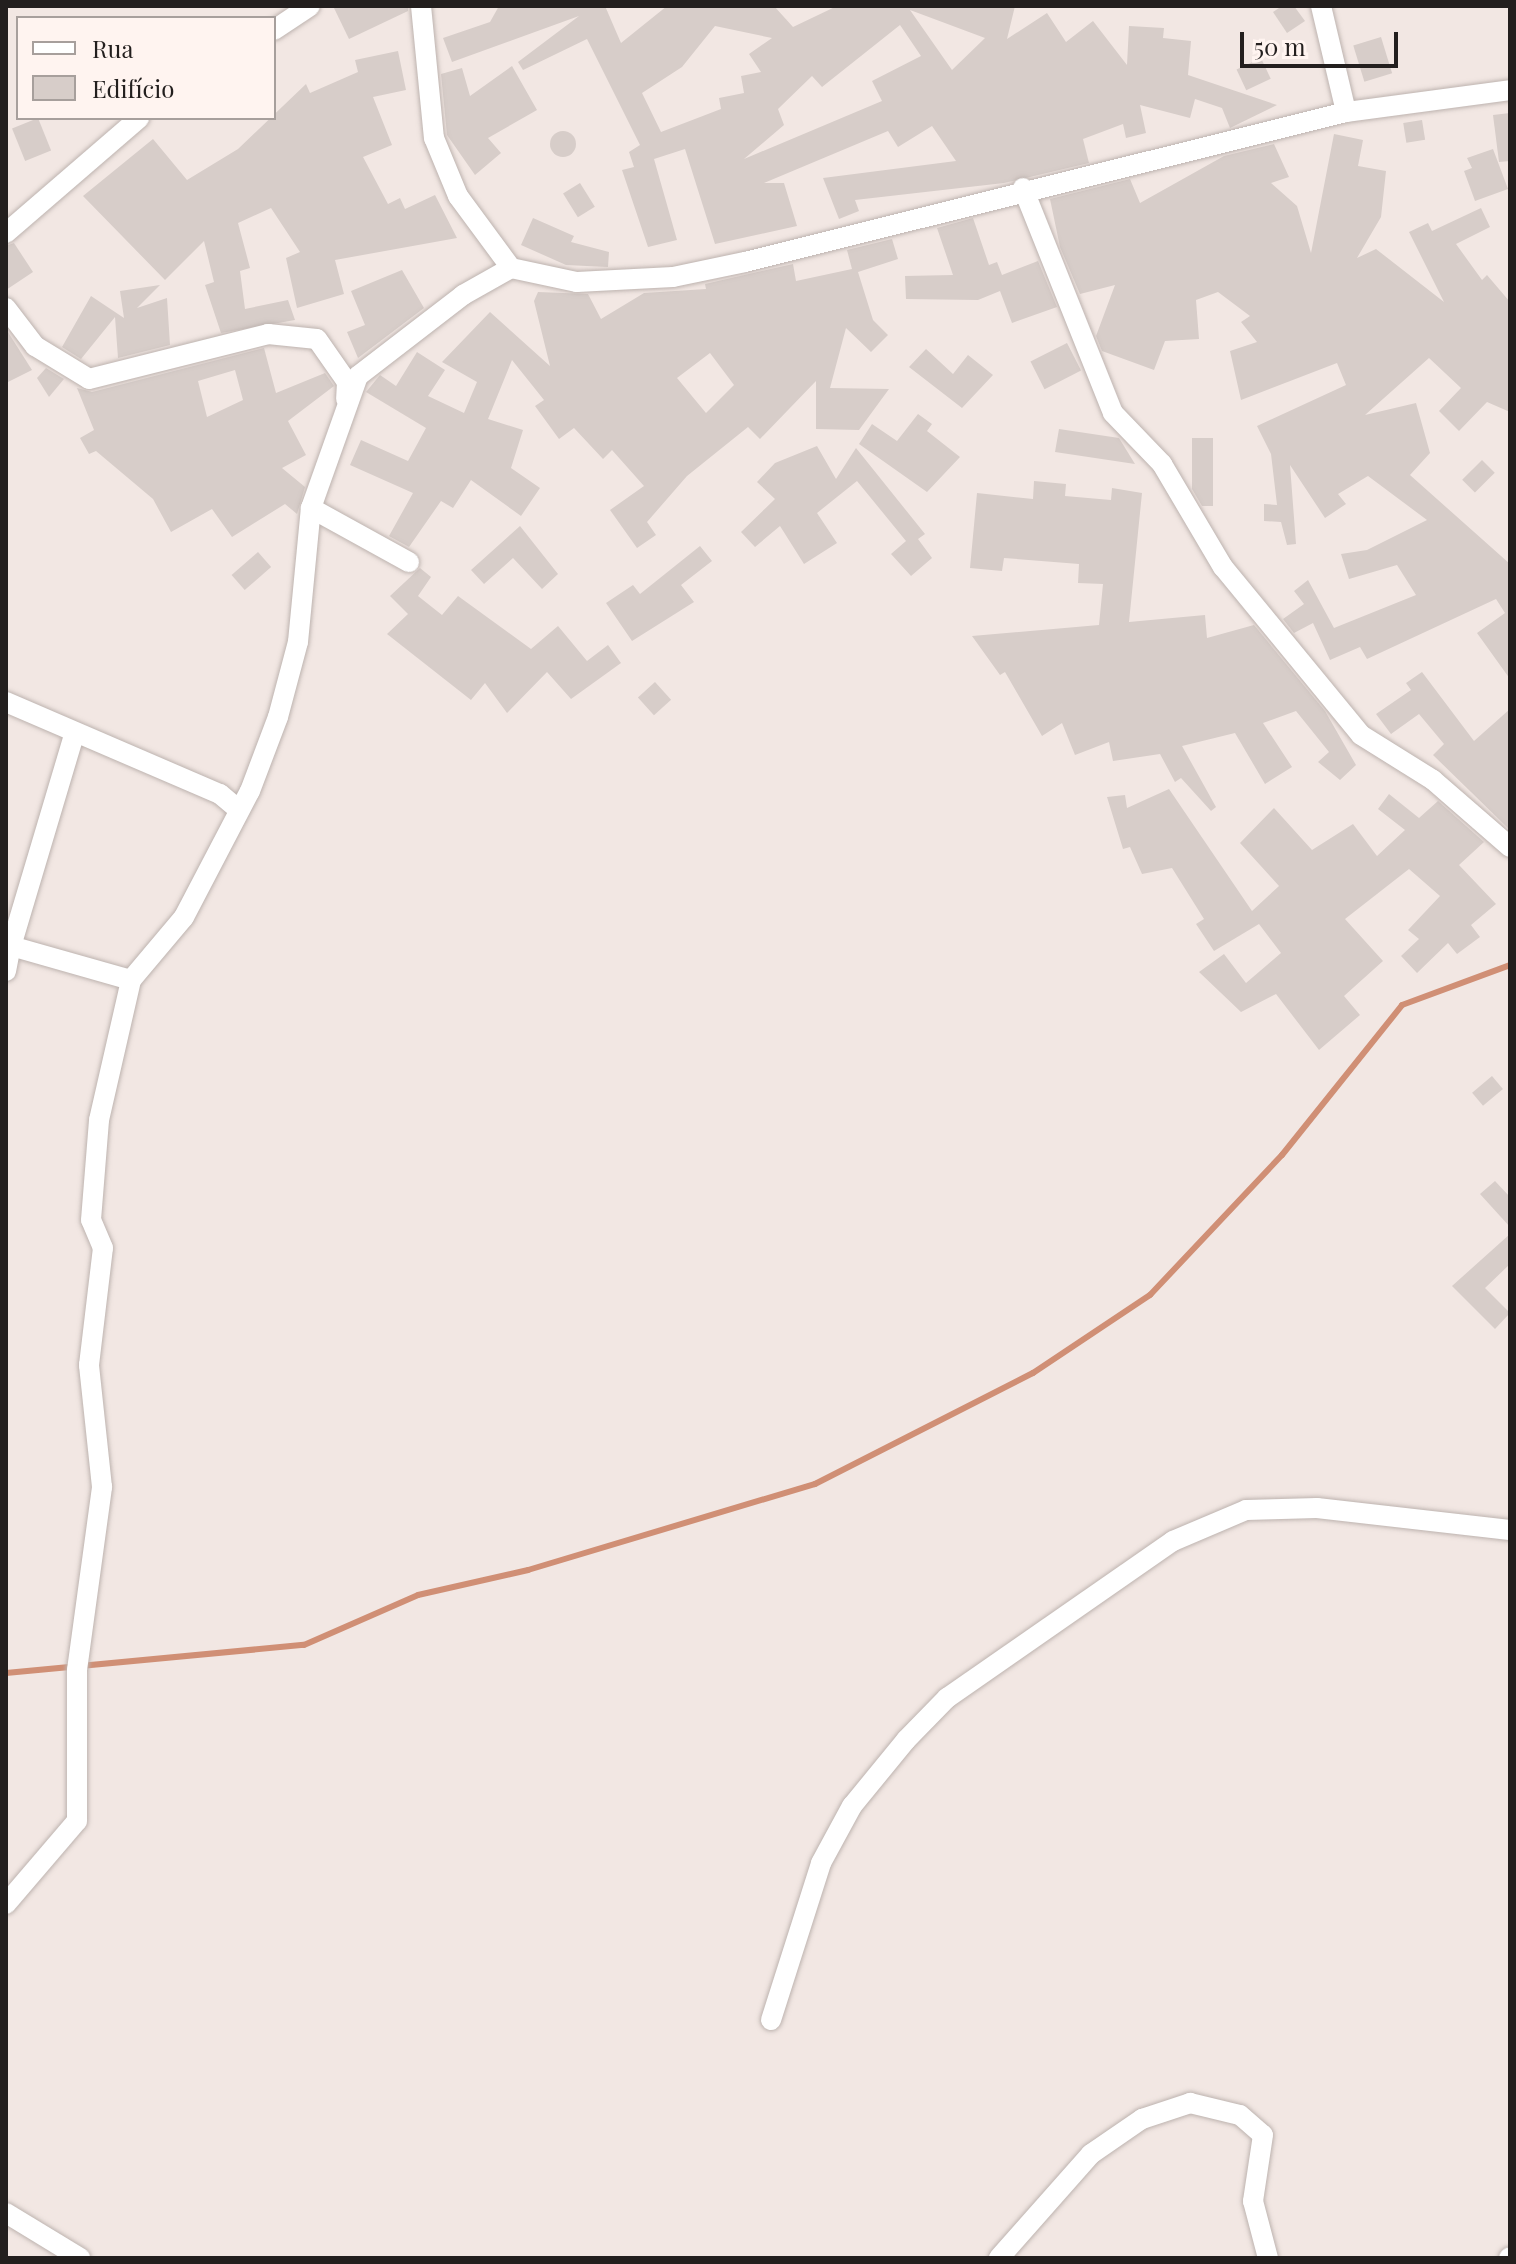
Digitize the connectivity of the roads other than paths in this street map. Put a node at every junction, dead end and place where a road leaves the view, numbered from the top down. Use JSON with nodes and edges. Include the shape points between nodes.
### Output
{"nodes":[{"id":1,"x":310,"y":6,"type":"edge"},
{"id":2,"x":421,"y":6,"type":"edge"},
{"id":3,"x":1321,"y":6,"type":"edge"},
{"id":4,"x":276,"y":29,"type":"edge"},
{"id":5,"x":1510,"y":90,"type":"edge"},
{"id":6,"x":1346,"y":112,"type":"junction"},
{"id":7,"x":137,"y":120,"type":"edge"},
{"id":8,"x":1023,"y":188,"type":"junction"},
{"id":9,"x":6,"y":233,"type":"edge"},
{"id":10,"x":511,"y":268,"type":"junction"},
{"id":11,"x":6,"y":308,"type":"edge"},
{"id":12,"x":346,"y":404,"type":"junction"},
{"id":13,"x":311,"y":508,"type":"junction"},
{"id":14,"x":409,"y":562,"type":"dead end"},
{"id":15,"x":6,"y":702,"type":"edge"},
{"id":16,"x":74,"y":735,"type":"junction"},
{"id":17,"x":239,"y":810,"type":"junction"},
{"id":18,"x":1510,"y":847,"type":"edge"},
{"id":19,"x":11,"y":946,"type":"junction"},
{"id":20,"x":6,"y":971,"type":"edge"},
{"id":21,"x":131,"y":980,"type":"junction"},
{"id":22,"x":1510,"y":1530,"type":"edge"},
{"id":23,"x":6,"y":1904,"type":"edge"},
{"id":24,"x":771,"y":2020,"type":"dead end"},
{"id":25,"x":6,"y":2213,"type":"edge"},
{"id":26,"x":80,"y":2258,"type":"edge"},
{"id":27,"x":999,"y":2258,"type":"edge"},
{"id":28,"x":1268,"y":2258,"type":"edge"}],
"edges":[{"from":1,"to":4,"type":"street"},
{"from":2,"to":10,"type":"street","via":[[434,138],[458,196]]},
{"from":3,"to":6,"type":"street"},
{"from":5,"to":6,"type":"street"},
{"from":6,"to":8,"type":"street","via":[[1213,149]]},
{"from":7,"to":9,"type":"street"},
{"from":8,"to":10,"type":"street","via":[[673,277],[577,282]]},
{"from":8,"to":18,"type":"street","via":[[1113,413],[1162,464],[1223,567],[1361,735],[1433,780]]},
{"from":10,"to":12,"type":"street","via":[[463,295],[358,376]]},
{"from":11,"to":12,"type":"street","via":[[35,346],[89,379],[268,334],[317,339],[347,382]]},
{"from":12,"to":13,"type":"street"},
{"from":13,"to":14,"type":"street"},
{"from":13,"to":17,"type":"street","via":[[298,642],[278,717]]},
{"from":15,"to":16,"type":"street"},
{"from":16,"to":17,"type":"street","via":[[220,794]]},
{"from":16,"to":19,"type":"street"},
{"from":17,"to":21,"type":"street","via":[[184,917]]},
{"from":19,"to":20,"type":"street"},
{"from":19,"to":21,"type":"street"},
{"from":21,"to":23,"type":"street","via":[[99,1120],[91,1220],[103,1248],[89,1365],[102,1487],[77,1670],[77,1821]]},
{"from":22,"to":24,"type":"street","via":[[1317,1508],[1246,1510],[1173,1541],[947,1698],[906,1740],[852,1806],[821,1863]]},
{"from":25,"to":26,"type":"street"},
{"from":27,"to":28,"type":"street","via":[[1091,2154],[1142,2119],[1190,2103],[1240,2115],[1263,2135],[1253,2201]]}]}
